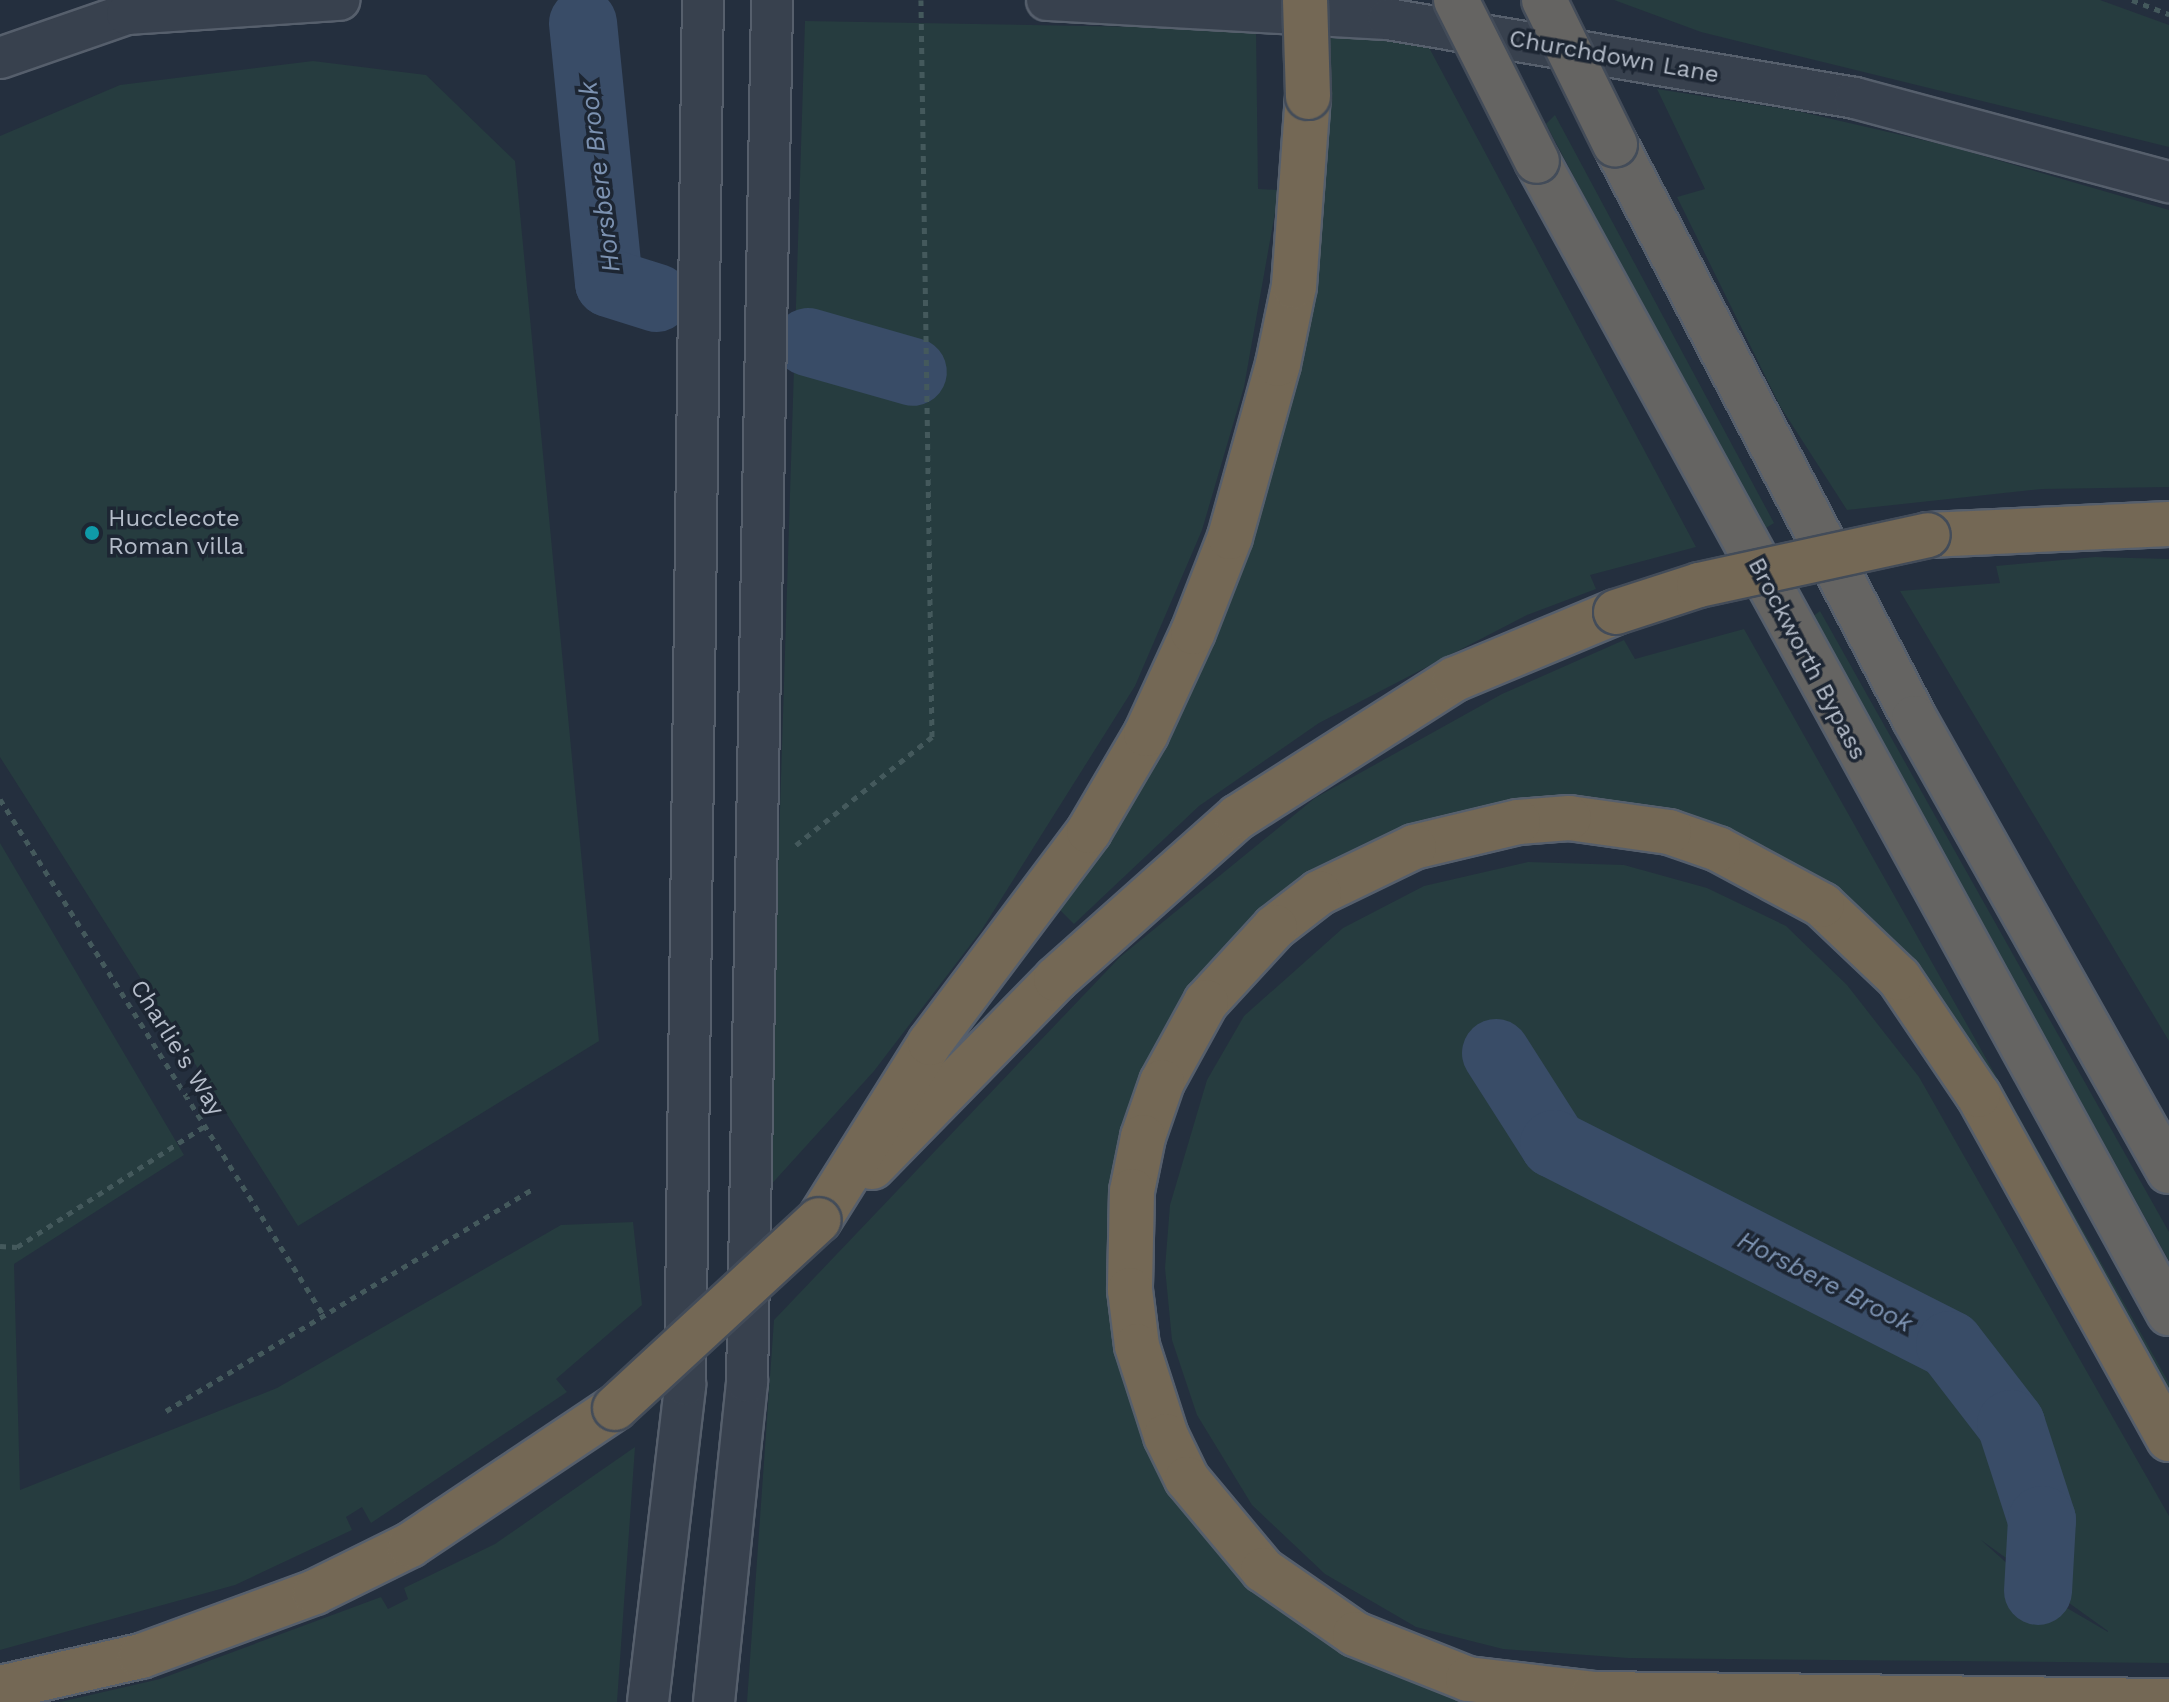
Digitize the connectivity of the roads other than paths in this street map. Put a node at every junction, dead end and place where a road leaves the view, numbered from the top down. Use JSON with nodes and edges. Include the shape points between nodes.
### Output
{"nodes":[{"id":1,"x":340,"y":0,"type":"edge"},
{"id":2,"x":703,"y":0,"type":"edge"},
{"id":3,"x":772,"y":0,"type":"edge"},
{"id":4,"x":1047,"y":0,"type":"edge"},
{"id":5,"x":1305,"y":0,"type":"edge"},
{"id":6,"x":1456,"y":0,"type":"edge"},
{"id":7,"x":1544,"y":0,"type":"edge"},
{"id":8,"x":0,"y":58,"type":"edge"},
{"id":9,"x":2169,"y":182,"type":"edge"},
{"id":10,"x":2169,"y":524,"type":"edge"},
{"id":11,"x":1914,"y":718,"type":"junction"},
{"id":12,"x":2169,"y":1108,"type":"edge"},
{"id":13,"x":2169,"y":1171,"type":"edge"},
{"id":14,"x":819,"y":1220,"type":"junction"},
{"id":15,"x":2169,"y":1313,"type":"edge"},
{"id":16,"x":2169,"y":1439,"type":"edge"},
{"id":17,"x":0,"y":1688,"type":"edge"},
{"id":18,"x":2149,"y":1699,"type":"edge"},
{"id":19,"x":648,"y":1702,"type":"edge"},
{"id":20,"x":714,"y":1702,"type":"edge"}],
"edges":[{"from":1,"to":8,"type":"street","via":[[127,14]]},
{"from":2,"to":19,"type":"street","via":[[685,1385]]},
{"from":3,"to":20,"type":"street","via":[[747,1382]]},
{"from":4,"to":9,"type":"street","name":"Churchdown Lane","via":[[1388,19],[1855,98]]},
{"from":5,"to":14,"type":"highway","bridge":true,"via":[[1308,97],[1295,272],[1278,364],[1238,511],[1193,632],[1146,734],[1089,831],[930,1043]]},
{"from":6,"to":15,"type":"highway","name":"Brockworth Bypass","bridge":true,"via":[[1537,161]]},
{"from":7,"to":11,"type":"highway","bridge":true},
{"from":10,"to":14,"type":"highway","bridge":true,"via":[[1928,535],[1729,578],[1616,612],[1455,679],[1238,817],[1056,979]]},
{"from":11,"to":12,"type":"highway"},
{"from":11,"to":13,"type":"highway"},
{"from":14,"to":17,"type":"highway","bridge":true,"via":[[615,1408],[410,1545],[315,1592],[141,1656]]},
{"from":16,"to":18,"type":"highway","via":[[1978,1095],[1899,978],[1822,905],[1718,849],[1669,832],[1569,818],[1518,822],[1414,847],[1319,893],[1275,927],[1206,1002],[1162,1082],[1143,1137],[1128,1244],[1137,1346],[1151,1401],[1187,1479],[1222,1526],[1263,1570],[1344,1628],[1415,1664],[1468,1679],[1593,1694]]}]}
